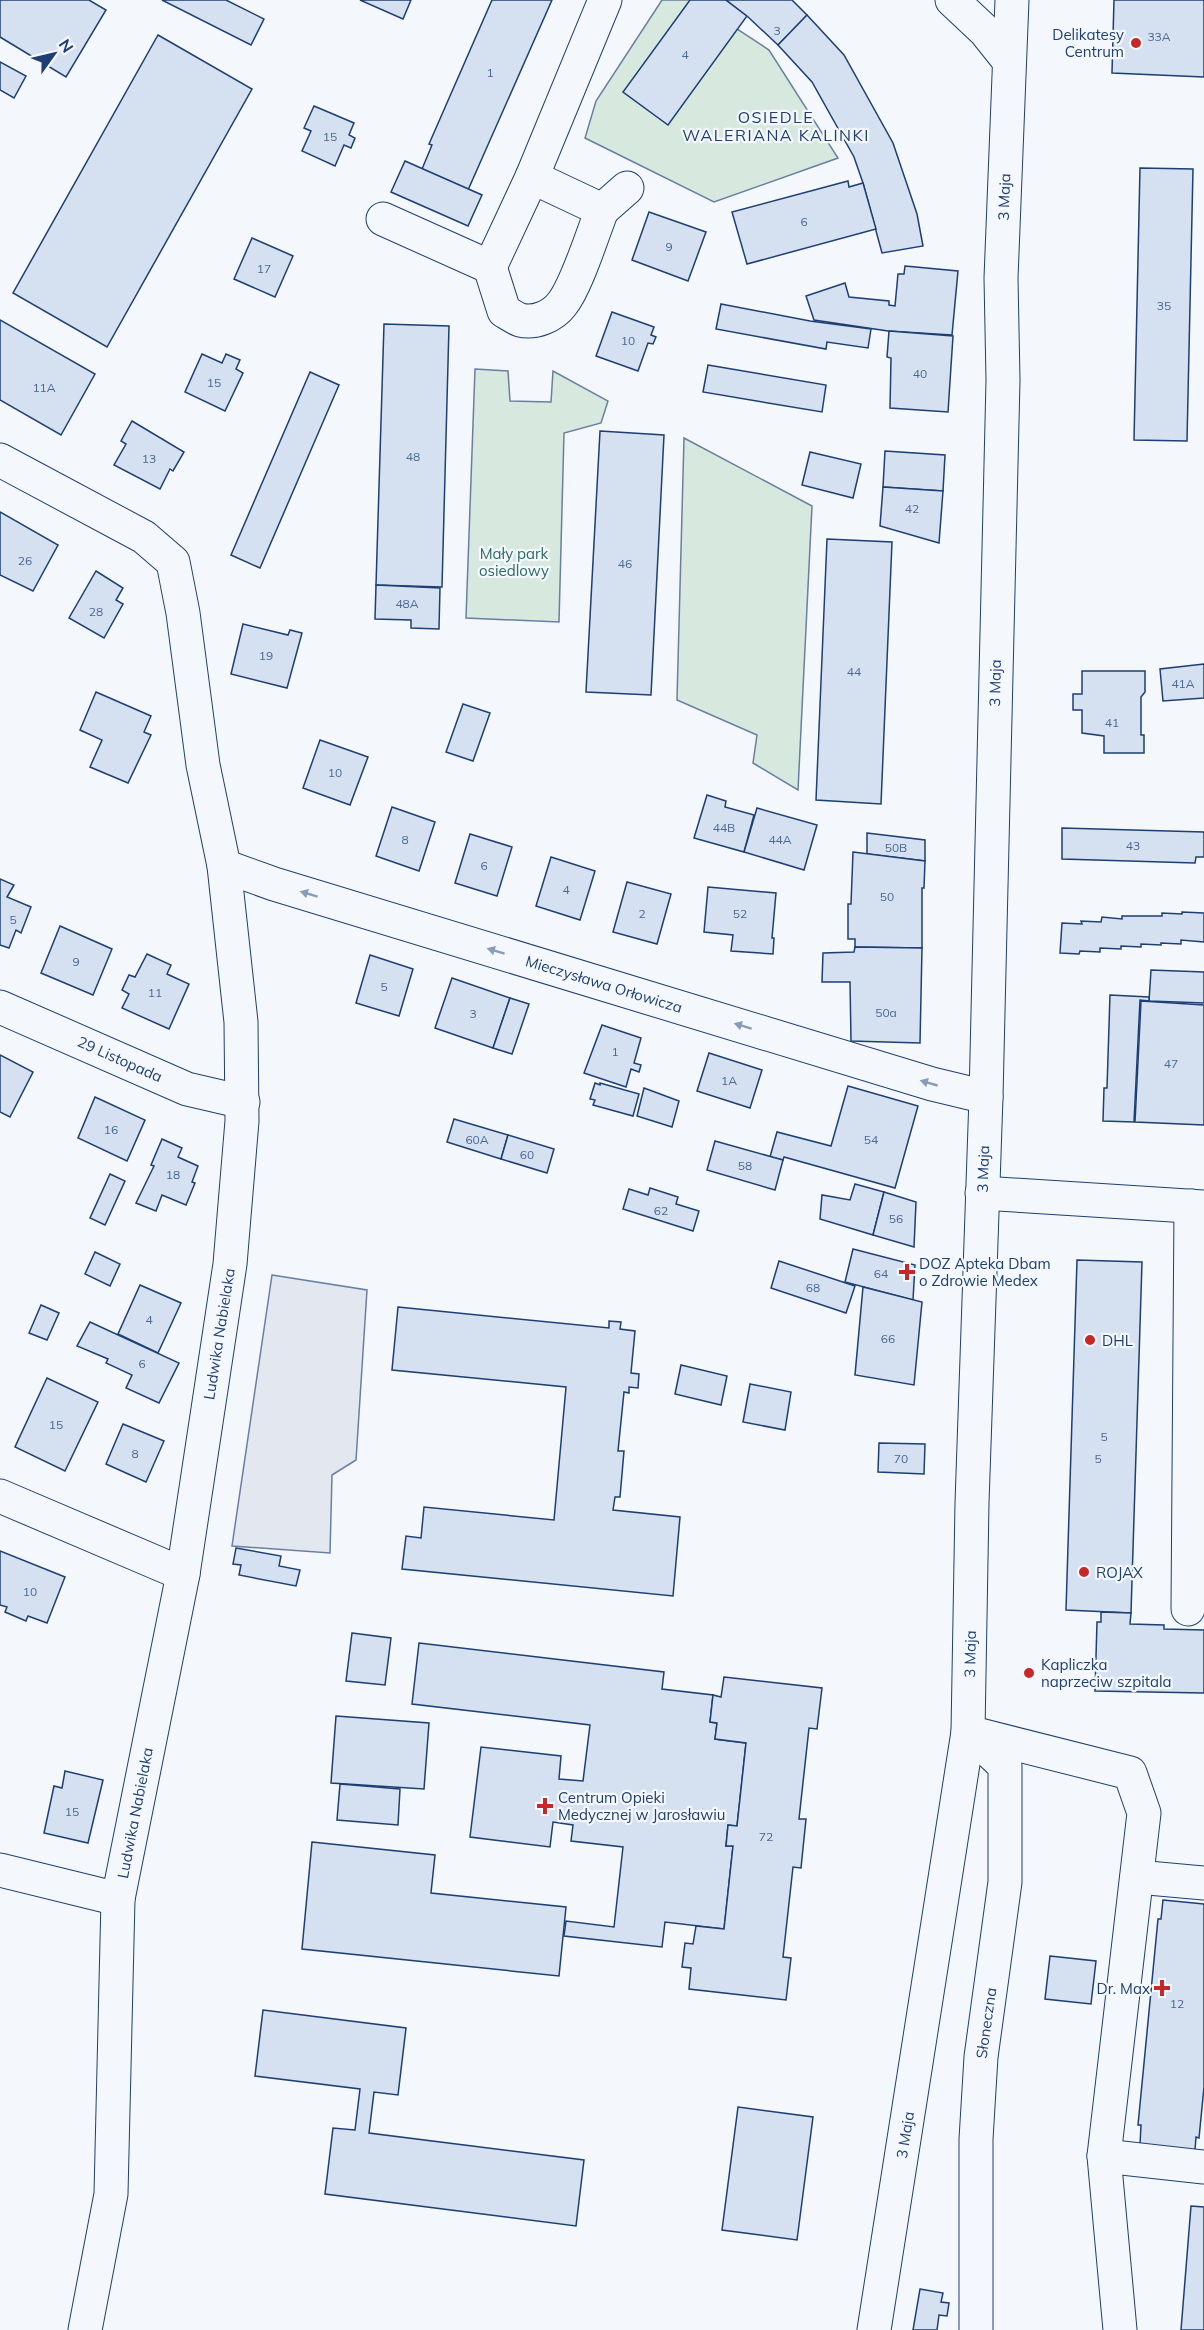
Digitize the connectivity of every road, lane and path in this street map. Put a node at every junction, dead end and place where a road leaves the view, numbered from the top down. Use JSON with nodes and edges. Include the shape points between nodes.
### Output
{"nodes":[{"id":1,"x":605,"y":0,"type":"edge"},
{"id":2,"x":952,"y":0,"type":"edge"},
{"id":3,"x":1012,"y":0,"type":"edge"},
{"id":4,"x":1010,"y":61,"type":"junction"},
{"id":5,"x":532,"y":177,"type":"junction"},
{"id":6,"x":627,"y":188,"type":"dead end"},
{"id":7,"x":602,"y":210,"type":"junction"},
{"id":8,"x":383,"y":219,"type":"dead end"},
{"id":9,"x":490,"y":267,"type":"junction"},
{"id":10,"x":0,"y":460,"type":"edge"},
{"id":11,"x":224,"y":866,"type":"junction"},
{"id":12,"x":0,"y":1007,"type":"edge"},
{"id":13,"x":986,"y":1096,"type":"junction"},
{"id":14,"x":243,"y":1102,"type":"junction"},
{"id":15,"x":982,"y":1193,"type":"junction"},
{"id":16,"x":1198,"y":1207,"type":"edge"},
{"id":17,"x":0,"y":1496,"type":"edge"},
{"id":18,"x":183,"y":1574,"type":"junction"},
{"id":19,"x":1188,"y":1609,"type":"dead end"},
{"id":20,"x":968,"y":1732,"type":"junction"},
{"id":21,"x":0,"y":1870,"type":"edge"},
{"id":22,"x":1137,"y":1877,"type":"junction"},
{"id":23,"x":1204,"y":1883,"type":"edge"},
{"id":24,"x":118,"y":1899,"type":"junction"},
{"id":25,"x":1104,"y":2156,"type":"junction"},
{"id":26,"x":1204,"y":2167,"type":"edge"},
{"id":27,"x":86,"y":2330,"type":"edge"},
{"id":28,"x":874,"y":2330,"type":"edge"},
{"id":29,"x":976,"y":2330,"type":"edge"},
{"id":30,"x":1120,"y":2330,"type":"edge"}],
"edges":[{"from":1,"to":5,"type":"street"},
{"from":2,"to":4,"type":"street"},
{"from":3,"to":4,"type":"street","name":"3 Maja"},
{"from":4,"to":13,"type":"street","name":"3 Maja","via":[[1001,278],[1003,380]]},
{"from":5,"to":7,"type":"street"},
{"from":5,"to":9,"type":"street"},
{"from":6,"to":7,"type":"street"},
{"from":7,"to":9,"type":"street","via":[[570,290],[551,314],[537,320],[522,320],[504,311]]},
{"from":8,"to":9,"type":"street"},
{"from":10,"to":11,"type":"street","name":"Ludwika Nabielaka","via":[[144,537],[173,562],[203,765]]},
{"from":13,"to":11,"type":"street","name":"Mieczysława Orłowicza","one_way":true,"via":[[932,1084]]},
{"from":11,"to":14,"type":"street","name":"Ludwika Nabielaka","via":[[241,1022]]},
{"from":12,"to":14,"type":"street","name":"29 Listopada","via":[[187,1089]]},
{"from":13,"to":15,"type":"street","name":"3 Maja"},
{"from":14,"to":18,"type":"street","name":"Ludwika Nabielaka","via":[[230,1264]]},
{"from":15,"to":16,"type":"street"},
{"from":15,"to":20,"type":"street","name":"3 Maja"},
{"from":16,"to":19,"type":"street"},
{"from":17,"to":18,"type":"street"},
{"from":18,"to":24,"type":"street","name":"Ludwika Nabielaka"},
{"from":20,"to":22,"type":"street","via":[[1130,1773],[1144,1813]]},
{"from":20,"to":28,"type":"street","name":"3 Maja"},
{"from":20,"to":29,"type":"street","name":"Słoneczna","via":[[1005,1766],[1005,1882],[981,2057],[976,2139]]},
{"from":21,"to":24,"type":"street"},
{"from":22,"to":23,"type":"street"},
{"from":22,"to":25,"type":"street"},
{"from":24,"to":27,"type":"street","name":"Ludwika Nabielaka","via":[[111,2194]]},
{"from":25,"to":26,"type":"street"},
{"from":25,"to":30,"type":"street"}]}
